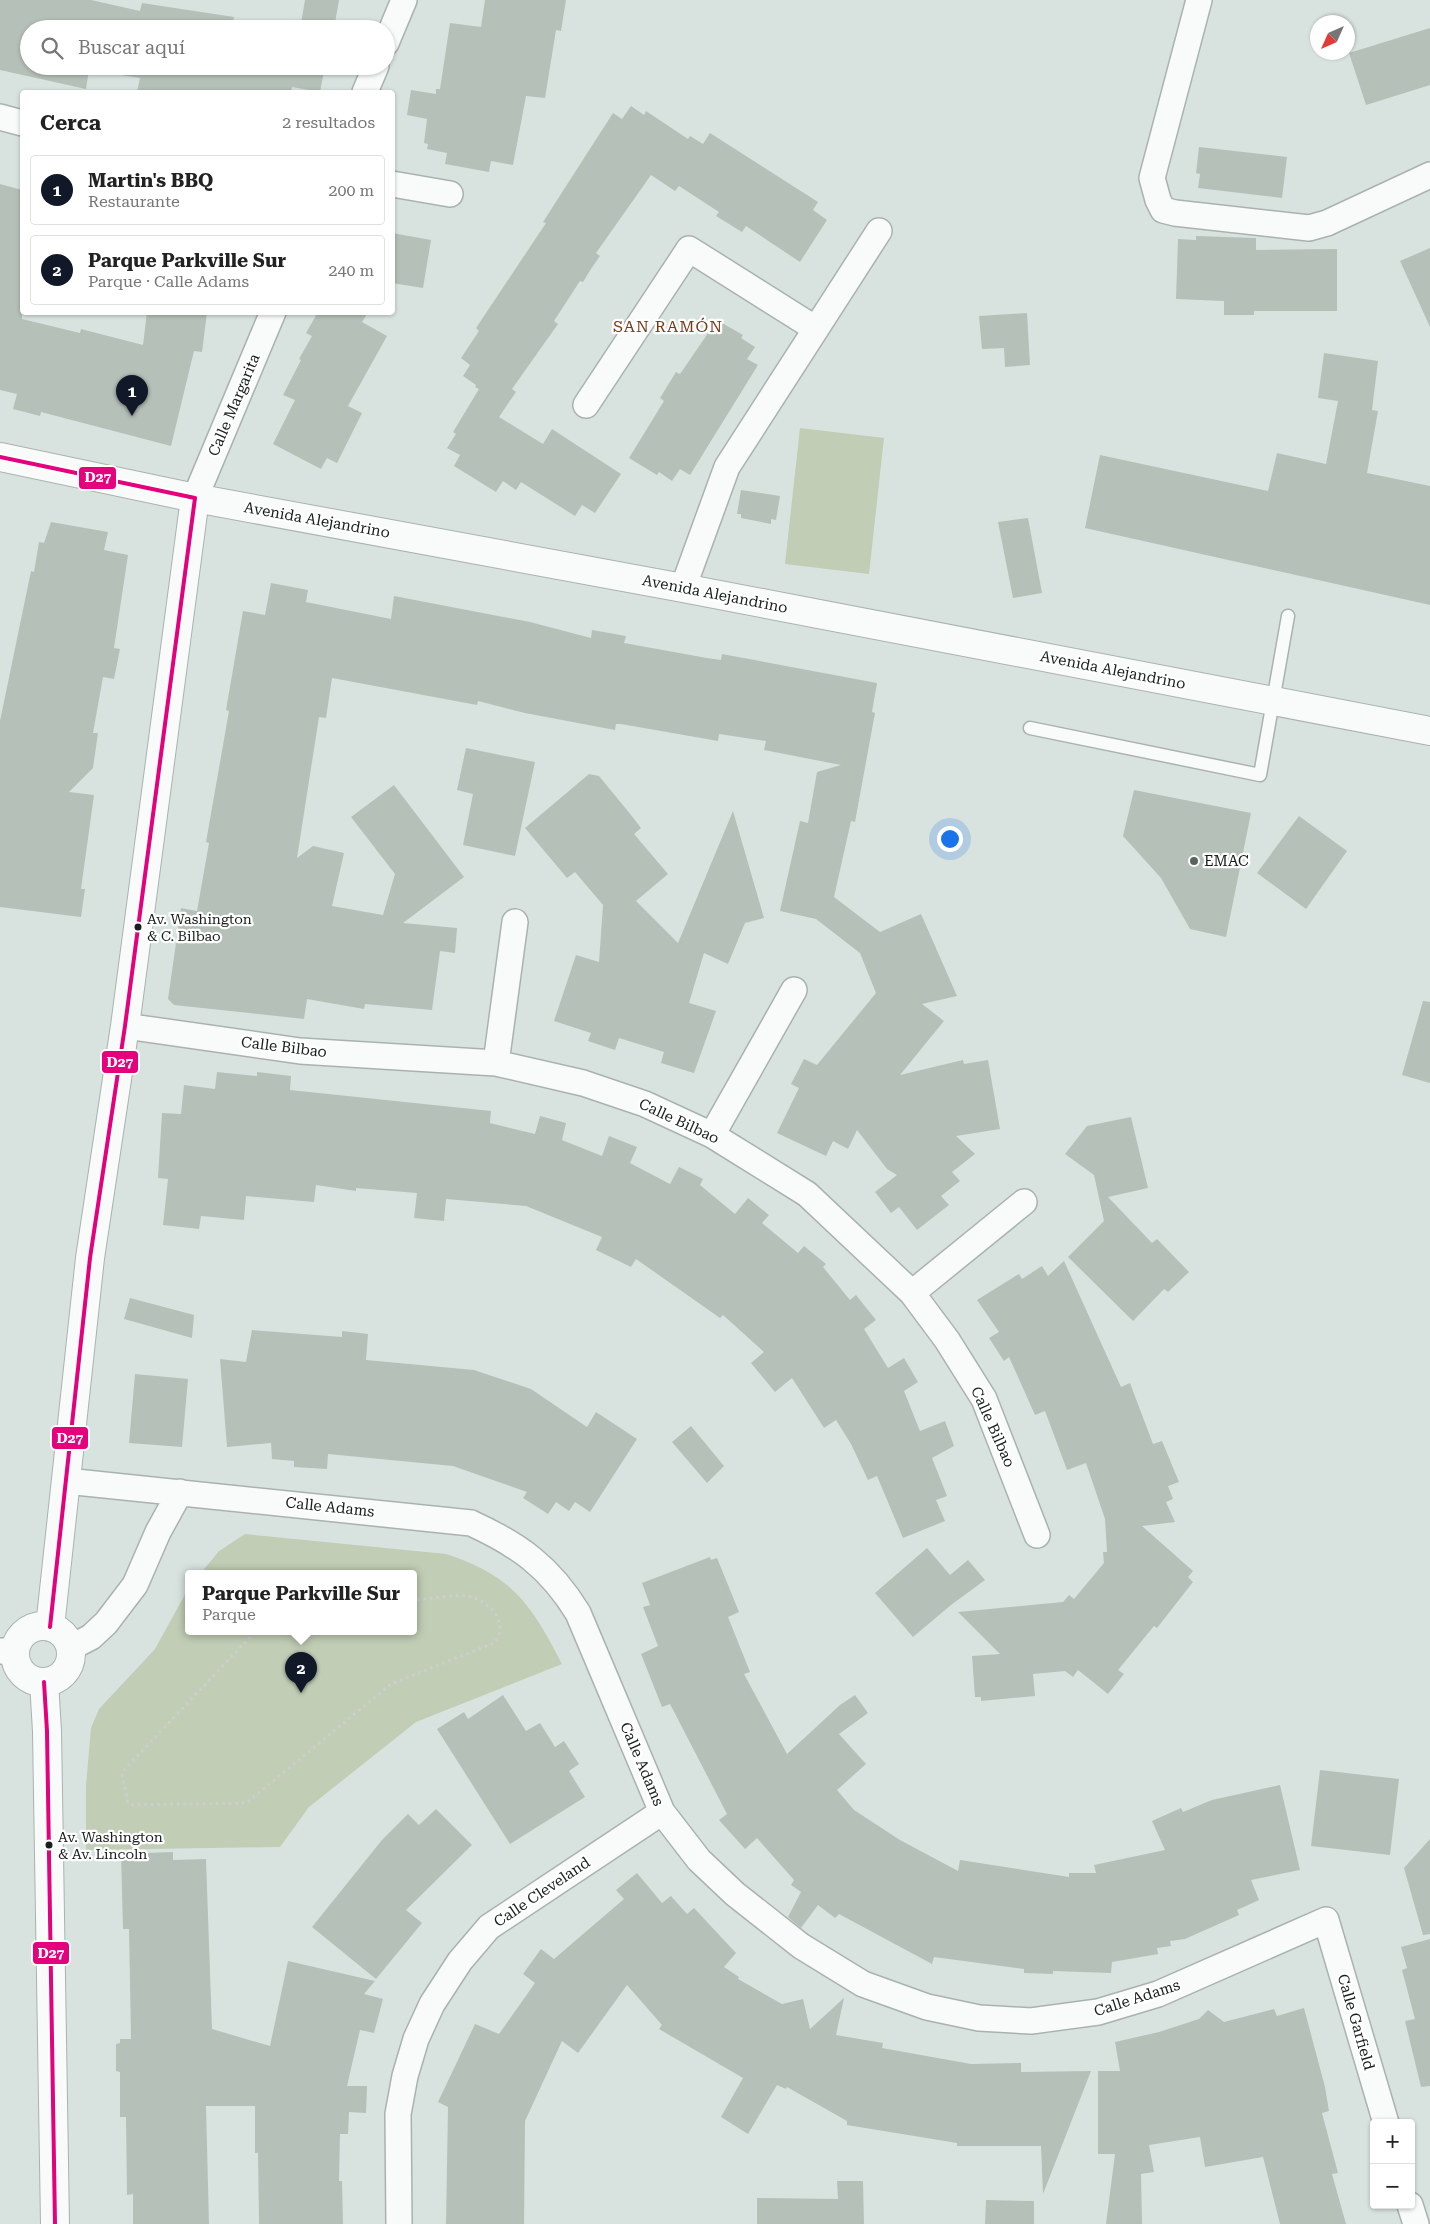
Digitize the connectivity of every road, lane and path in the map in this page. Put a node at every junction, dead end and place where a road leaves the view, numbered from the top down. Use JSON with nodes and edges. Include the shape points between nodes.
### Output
{"nodes":[{"id":1,"x":404,"y":0,"type":"edge"},
{"id":2,"x":1199,"y":0,"type":"edge"},
{"id":3,"x":395,"y":22,"type":"edge"},
{"id":4,"x":372,"y":75,"type":"edge"},
{"id":5,"x":366,"y":90,"type":"edge"},
{"id":6,"x":0,"y":117,"type":"edge"},
{"id":7,"x":20,"y":122,"type":"edge"},
{"id":8,"x":1430,"y":175,"type":"edge"},
{"id":9,"x":395,"y":185,"type":"edge"},
{"id":10,"x":450,"y":194,"type":"dead end"},
{"id":11,"x":880,"y":230,"type":"dead end"},
{"id":12,"x":272,"y":315,"type":"edge"},
{"id":13,"x":816,"y":329,"type":"junction"},
{"id":14,"x":586,"y":405,"type":"dead end"},
{"id":15,"x":0,"y":458,"type":"edge"},
{"id":16,"x":195,"y":498,"type":"junction"},
{"id":17,"x":684,"y":588,"type":"junction"},
{"id":18,"x":1288,"y":616,"type":"dead end"},
{"id":19,"x":1275,"y":701,"type":"junction"},
{"id":20,"x":1030,"y":728,"type":"dead end"},
{"id":21,"x":1430,"y":731,"type":"edge"},
{"id":22,"x":515,"y":922,"type":"dead end"},
{"id":23,"x":794,"y":990,"type":"dead end"},
{"id":24,"x":125,"y":1026,"type":"junction"},
{"id":25,"x":496,"y":1063,"type":"junction"},
{"id":26,"x":712,"y":1135,"type":"junction"},
{"id":27,"x":1024,"y":1202,"type":"dead end"},
{"id":28,"x":912,"y":1293,"type":"junction"},
{"id":29,"x":66,"y":1480,"type":"junction"},
{"id":30,"x":180,"y":1492,"type":"junction"},
{"id":31,"x":1037,"y":1535,"type":"dead end"},
{"id":32,"x":417,"y":1600,"type":"edge"},
{"id":33,"x":50,"y":1627,"type":"junction"},
{"id":34,"x":252,"y":1635,"type":"edge"},
{"id":35,"x":70,"y":1648,"type":"junction"},
{"id":36,"x":7,"y":1651,"type":"edge"},
{"id":37,"x":44,"y":1682,"type":"junction"},
{"id":38,"x":662,"y":1812,"type":"junction"},
{"id":39,"x":1326,"y":1920,"type":"joint"},
{"id":40,"x":1385,"y":2119,"type":"edge"},
{"id":41,"x":1411,"y":2209,"type":"edge"},
{"id":42,"x":55,"y":2224,"type":"edge"},
{"id":43,"x":399,"y":2224,"type":"edge"},
{"id":44,"x":1416,"y":2224,"type":"edge"}],
"edges":[{"from":1,"to":3,"type":"street"},
{"from":2,"to":8,"type":"street","via":[[1152,178],[1163,210],[1309,228],[1327,223]]},
{"from":4,"to":5,"type":"street"},
{"from":6,"to":7,"type":"street"},
{"from":9,"to":10,"type":"street"},
{"from":11,"to":13,"type":"street"},
{"from":12,"to":16,"type":"street","name":"Calle Margarita"},
{"from":13,"to":14,"type":"street","via":[[688,249]]},
{"from":13,"to":17,"type":"street","via":[[727,467]]},
{"from":15,"to":16,"type":"street","name":"Avenida Alejandrino"},
{"from":16,"to":17,"type":"street","name":"Avenida Alejandrino"},
{"from":16,"to":24,"type":"street"},
{"from":17,"to":19,"type":"street","name":"Avenida Alejandrino"},
{"from":18,"to":19,"type":"lane"},
{"from":19,"to":20,"type":"lane","via":[[1260,775]]},
{"from":19,"to":21,"type":"street","name":"Avenida Alejandrino"},
{"from":22,"to":25,"type":"street"},
{"from":23,"to":26,"type":"street"},
{"from":24,"to":25,"type":"street","name":"Calle Bilbao","via":[[300,1050]]},
{"from":24,"to":29,"type":"street","via":[[90,1258]]},
{"from":25,"to":26,"type":"street","name":"Calle Bilbao","via":[[583,1083],[645,1104]]},
{"from":26,"to":28,"type":"street","name":"Calle Bilbao","via":[[807,1194]]},
{"from":27,"to":28,"type":"street"},
{"from":28,"to":31,"type":"street","name":"Calle Bilbao","via":[[947,1340],[984,1400]]},
{"from":29,"to":30,"type":"street","name":"Calle Adams"},
{"from":29,"to":33,"type":"street"},
{"from":30,"to":35,"type":"street","via":[[135,1585],[106,1623],[91,1637]]},
{"from":30,"to":38,"type":"street","name":"Calle Adams","via":[[471,1523],[502,1537],[534,1558],[562,1587],[578,1613]]},
{"from":32,"to":34,"type":"path","via":[[471,1597],[499,1617],[501,1631],[494,1642],[391,1684],[246,1803],[128,1802],[124,1770]]},
{"from":33,"to":35,"type":"street","via":[[66,1639]]},
{"from":33,"to":36,"type":"street","via":[[31,1628]]},
{"from":35,"to":37,"type":"street","via":[[71,1658],[65,1671],[54,1680]]},
{"from":36,"to":37,"type":"street","via":[[26,1677]]},
{"from":37,"to":42,"type":"street","via":[[48,1731]]},
{"from":38,"to":39,"type":"street","name":"Calle Adams","via":[[700,1860],[735,1894],[801,1946],[863,1984],[927,2007],[979,2018],[1031,2021],[1098,2012],[1158,1994]]},
{"from":38,"to":43,"type":"street","name":"Calle Cleveland","via":[[489,1927],[460,1961],[432,2004],[416,2039],[398,2114]]},
{"from":39,"to":40,"type":"street","name":"Calle Garfield"},
{"from":41,"to":44,"type":"street"}]}
